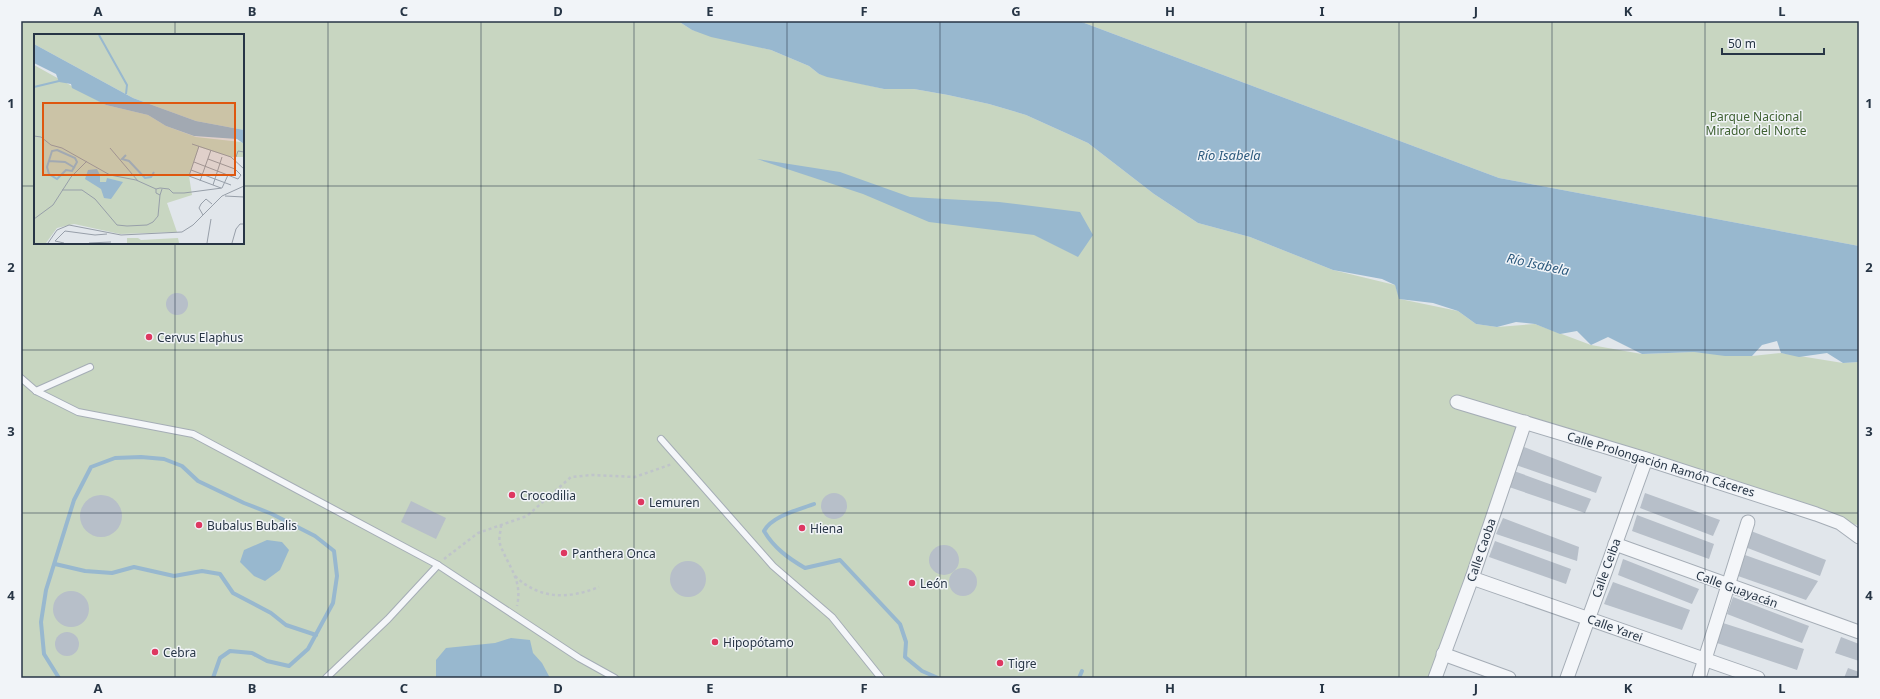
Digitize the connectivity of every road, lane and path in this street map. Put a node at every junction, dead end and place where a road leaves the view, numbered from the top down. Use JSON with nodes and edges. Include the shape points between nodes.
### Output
{"nodes":[{"id":1,"x":90,"y":367,"type":"dead end"},
{"id":2,"x":21,"y":378,"type":"edge"},
{"id":3,"x":36,"y":391,"type":"junction"},
{"id":4,"x":1457,"y":402,"type":"dead end"},
{"id":5,"x":1525,"y":422,"type":"junction"},
{"id":6,"x":661,"y":439,"type":"dead end"},
{"id":7,"x":680,"y":459,"type":"junction"},
{"id":8,"x":1646,"y":459,"type":"junction"},
{"id":9,"x":1748,"y":522,"type":"dead end"},
{"id":10,"x":1840,"y":523,"type":"junction"},
{"id":11,"x":1859,"y":525,"type":"edge"},
{"id":12,"x":501,"y":526,"type":"junction"},
{"id":13,"x":1859,"y":537,"type":"edge"},
{"id":14,"x":1615,"y":544,"type":"junction"},
{"id":15,"x":438,"y":565,"type":"junction"},
{"id":16,"x":515,"y":576,"type":"junction"},
{"id":17,"x":1472,"y":578,"type":"junction"},
{"id":18,"x":1729,"y":586,"type":"junction"},
{"id":19,"x":599,"y":587,"type":"dead end"},
{"id":20,"x":514,"y":615,"type":"junction"},
{"id":21,"x":1588,"y":618,"type":"junction"},
{"id":22,"x":1859,"y":632,"type":"edge"},
{"id":23,"x":1443,"y":654,"type":"junction"},
{"id":24,"x":1705,"y":660,"type":"junction"},
{"id":25,"x":326,"y":678,"type":"edge"},
{"id":26,"x":615,"y":678,"type":"edge"},
{"id":27,"x":881,"y":678,"type":"edge"},
{"id":28,"x":1435,"y":678,"type":"edge"},
{"id":29,"x":1509,"y":678,"type":"edge"},
{"id":30,"x":1567,"y":678,"type":"edge"},
{"id":31,"x":1699,"y":678,"type":"edge"},
{"id":32,"x":1758,"y":678,"type":"edge"}],
"edges":[{"from":1,"to":3,"type":"lane"},
{"from":2,"to":3,"type":"lane"},
{"from":3,"to":15,"type":"lane","via":[[78,412],[193,434]]},
{"from":4,"to":5,"type":"street","name":"Calle Prolongación Ramón Cáceres"},
{"from":5,"to":8,"type":"street","name":"Calle Prolongación Ramón Cáceres"},
{"from":5,"to":17,"type":"street","name":"Calle Caoba"},
{"from":6,"to":7,"type":"lane"},
{"from":7,"to":12,"type":"path","via":[[673,464],[635,477],[572,477],[527,516]]},
{"from":7,"to":27,"type":"lane","via":[[773,566],[832,617]]},
{"from":8,"to":10,"type":"street","name":"Calle Prolongación Ramón Cáceres"},
{"from":8,"to":14,"type":"street","name":"Calle Ceiba"},
{"from":9,"to":18,"type":"street"},
{"from":10,"to":11,"type":"street"},
{"from":10,"to":13,"type":"street","name":"Calle Prolongación Ramón Cáceres"},
{"from":12,"to":15,"type":"path","via":[[478,533],[458,546]]},
{"from":12,"to":16,"type":"path","via":[[499,543]]},
{"from":14,"to":18,"type":"street","name":"Calle Guayacán"},
{"from":14,"to":21,"type":"street","name":"Calle Ceiba"},
{"from":15,"to":20,"type":"lane"},
{"from":15,"to":25,"type":"lane","via":[[388,619]]},
{"from":16,"to":19,"type":"path","via":[[525,586],[555,595],[574,596]]},
{"from":16,"to":20,"type":"path","via":[[519,597]]},
{"from":17,"to":21,"type":"street","name":"Calle Yarei"},
{"from":17,"to":23,"type":"street","name":"Calle Caoba"},
{"from":18,"to":22,"type":"street","name":"Calle Guayacán"},
{"from":18,"to":24,"type":"street"},
{"from":20,"to":26,"type":"lane","via":[[579,658]]},
{"from":21,"to":24,"type":"street","name":"Calle Yarei"},
{"from":21,"to":30,"type":"street","name":"Calle Ceiba"},
{"from":23,"to":28,"type":"street","name":"Calle Caoba"},
{"from":23,"to":29,"type":"street"},
{"from":24,"to":31,"type":"street"},
{"from":24,"to":32,"type":"street","name":"Calle Yarei"}]}
